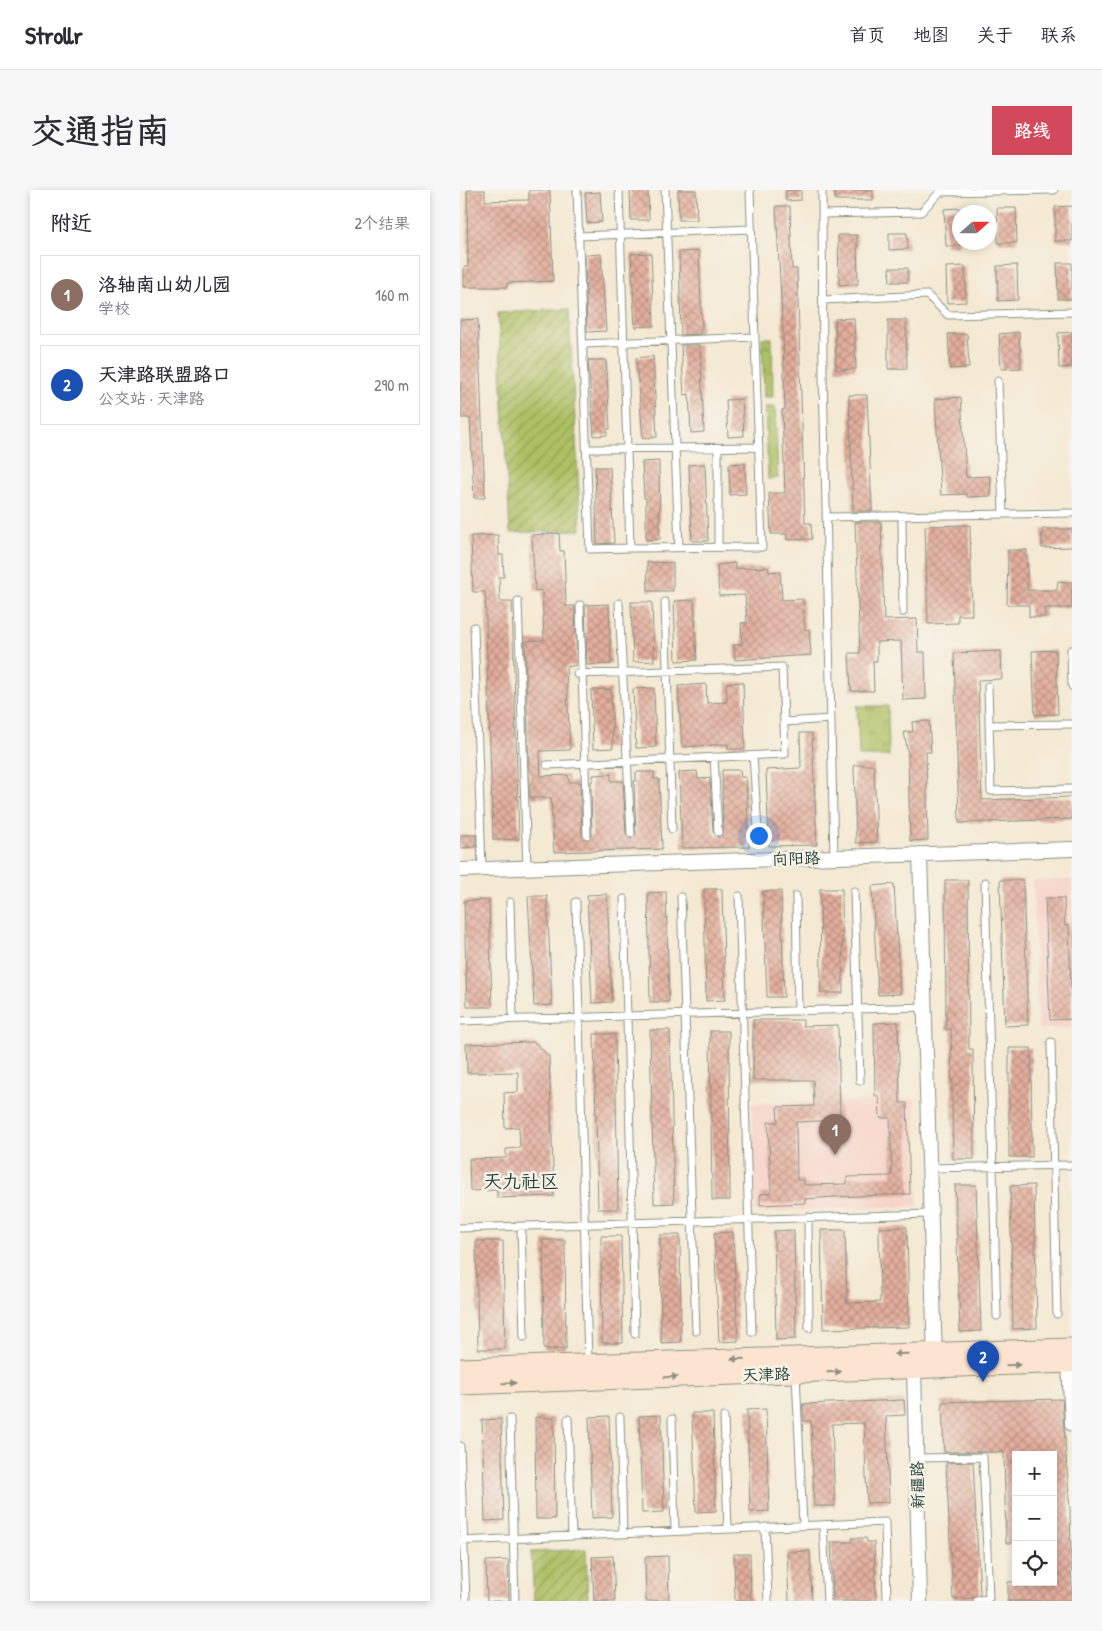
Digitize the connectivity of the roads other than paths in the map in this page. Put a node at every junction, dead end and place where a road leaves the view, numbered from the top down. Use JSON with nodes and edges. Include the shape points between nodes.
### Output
{"nodes":[{"id":1,"x":577,"y":190,"type":"edge"},
{"id":2,"x":619,"y":190,"type":"edge"},
{"id":3,"x":665,"y":190,"type":"edge"},
{"id":4,"x":750,"y":190,"type":"edge"},
{"id":5,"x":822,"y":190,"type":"edge"},
{"id":6,"x":1054,"y":190,"type":"edge"},
{"id":7,"x":822,"y":214,"type":"junction"},
{"id":8,"x":751,"y":229,"type":"junction"},
{"id":9,"x":667,"y":233,"type":"junction"},
{"id":10,"x":620,"y":235,"type":"junction"},
{"id":11,"x":579,"y":236,"type":"junction"},
{"id":12,"x":823,"y":300,"type":"junction"},
{"id":13,"x":1072,"y":312,"type":"edge"},
{"id":14,"x":755,"y":337,"type":"junction"},
{"id":15,"x":671,"y":340,"type":"junction"},
{"id":16,"x":623,"y":342,"type":"junction"},
{"id":17,"x":583,"y":344,"type":"junction"},
{"id":18,"x":998,"y":381,"type":"dead end"},
{"id":19,"x":759,"y":447,"type":"junction"},
{"id":20,"x":675,"y":448,"type":"junction"},
{"id":21,"x":718,"y":448,"type":"junction"},
{"id":22,"x":627,"y":449,"type":"junction"},
{"id":23,"x":587,"y":450,"type":"junction"},
{"id":24,"x":1072,"y":513,"type":"edge"},
{"id":25,"x":1003,"y":514,"type":"junction"},
{"id":26,"x":902,"y":516,"type":"junction"},
{"id":27,"x":826,"y":517,"type":"junction"},
{"id":28,"x":679,"y":547,"type":"junction"},
{"id":29,"x":718,"y":547,"type":"junction"},
{"id":30,"x":630,"y":548,"type":"junction"},
{"id":31,"x":518,"y":601,"type":"dead end"},
{"id":32,"x":619,"y":602,"type":"dead end"},
{"id":33,"x":665,"y":602,"type":"dead end"},
{"id":34,"x":580,"y":605,"type":"dead end"},
{"id":35,"x":903,"y":612,"type":"dead end"},
{"id":36,"x":474,"y":627,"type":"dead end"},
{"id":37,"x":1071,"y":650,"type":"edge"},
{"id":38,"x":667,"y":671,"type":"junction"},
{"id":39,"x":623,"y":673,"type":"junction"},
{"id":40,"x":580,"y":674,"type":"junction"},
{"id":41,"x":988,"y":686,"type":"dead end"},
{"id":42,"x":1072,"y":686,"type":"edge"},
{"id":43,"x":831,"y":719,"type":"junction"},
{"id":44,"x":784,"y":722,"type":"junction"},
{"id":45,"x":1072,"y":724,"type":"edge"},
{"id":46,"x":989,"y":725,"type":"junction"},
{"id":47,"x":754,"y":756,"type":"junction"},
{"id":48,"x":714,"y":757,"type":"junction"},
{"id":49,"x":670,"y":759,"type":"junction"},
{"id":50,"x":627,"y":761,"type":"junction"},
{"id":51,"x":585,"y":763,"type":"junction"},
{"id":52,"x":547,"y":765,"type":"dead end"},
{"id":53,"x":1072,"y":789,"type":"edge"},
{"id":54,"x":672,"y":829,"type":"dead end"},
{"id":55,"x":758,"y":830,"type":"dead end"},
{"id":56,"x":718,"y":832,"type":"dead end"},
{"id":57,"x":631,"y":834,"type":"dead end"},
{"id":58,"x":587,"y":835,"type":"dead end"},
{"id":59,"x":1072,"y":849,"type":"edge"},
{"id":60,"x":920,"y":854,"type":"junction"},
{"id":61,"x":834,"y":857,"type":"junction"},
{"id":62,"x":527,"y":868,"type":"junction"},
{"id":63,"x":482,"y":869,"type":"junction"},
{"id":64,"x":460,"y":870,"type":"edge"},
{"id":65,"x":985,"y":882,"type":"dead end"},
{"id":66,"x":854,"y":891,"type":"dead end"},
{"id":67,"x":739,"y":896,"type":"dead end"},
{"id":68,"x":796,"y":896,"type":"dead end"},
{"id":69,"x":681,"y":897,"type":"dead end"},
{"id":70,"x":624,"y":899,"type":"dead end"},
{"id":71,"x":510,"y":902,"type":"dead end"},
{"id":72,"x":576,"y":902,"type":"dead end"},
{"id":73,"x":925,"y":1007,"type":"junction"},
{"id":74,"x":858,"y":1009,"type":"junction"},
{"id":75,"x":798,"y":1011,"type":"junction"},
{"id":76,"x":743,"y":1012,"type":"junction"},
{"id":77,"x":685,"y":1014,"type":"junction"},
{"id":78,"x":627,"y":1016,"type":"junction"},
{"id":79,"x":579,"y":1017,"type":"junction"},
{"id":80,"x":513,"y":1019,"type":"junction"},
{"id":81,"x":460,"y":1021,"type":"edge"},
{"id":82,"x":1051,"y":1042,"type":"dead end"},
{"id":83,"x":860,"y":1081,"type":"dead end"},
{"id":84,"x":1054,"y":1165,"type":"junction"},
{"id":85,"x":1072,"y":1165,"type":"edge"},
{"id":86,"x":993,"y":1166,"type":"junction"},
{"id":87,"x":929,"y":1168,"type":"junction"},
{"id":88,"x":930,"y":1214,"type":"junction"},
{"id":89,"x":808,"y":1217,"type":"junction"},
{"id":90,"x":748,"y":1219,"type":"junction"},
{"id":91,"x":692,"y":1221,"type":"junction"},
{"id":92,"x":632,"y":1223,"type":"junction"},
{"id":93,"x":584,"y":1224,"type":"junction"},
{"id":94,"x":521,"y":1226,"type":"junction"},
{"id":95,"x":460,"y":1228,"type":"edge"},
{"id":96,"x":1057,"y":1314,"type":"dead end"},
{"id":97,"x":997,"y":1316,"type":"dead end"},
{"id":98,"x":809,"y":1328,"type":"dead end"},
{"id":99,"x":696,"y":1332,"type":"dead end"},
{"id":100,"x":752,"y":1332,"type":"dead end"},
{"id":101,"x":635,"y":1334,"type":"dead end"},
{"id":102,"x":524,"y":1337,"type":"dead end"},
{"id":103,"x":1071,"y":1358,"type":"edge"},
{"id":104,"x":934,"y":1360,"type":"junction"},
{"id":105,"x":796,"y":1365,"type":"junction"},
{"id":106,"x":460,"y":1368,"type":"edge"},
{"id":107,"x":914,"y":1370,"type":"junction"},
{"id":108,"x":588,"y":1372,"type":"junction"},
{"id":109,"x":460,"y":1385,"type":"edge"},
{"id":110,"x":620,"y":1417,"type":"dead end"},
{"id":111,"x":724,"y":1417,"type":"dead end"},
{"id":112,"x":510,"y":1419,"type":"dead end"},
{"id":113,"x":568,"y":1419,"type":"dead end"},
{"id":114,"x":672,"y":1419,"type":"dead end"},
{"id":115,"x":1072,"y":1424,"type":"edge"},
{"id":116,"x":460,"y":1446,"type":"edge"},
{"id":117,"x":916,"y":1458,"type":"junction"},
{"id":118,"x":803,"y":1525,"type":"junction"},
{"id":119,"x":823,"y":1525,"type":"junction"},
{"id":120,"x":765,"y":1527,"type":"junction"},
{"id":121,"x":728,"y":1529,"type":"junction"},
{"id":122,"x":675,"y":1531,"type":"junction"},
{"id":123,"x":623,"y":1533,"type":"junction"},
{"id":124,"x":572,"y":1536,"type":"junction"},
{"id":125,"x":514,"y":1538,"type":"junction"},
{"id":126,"x":462,"y":1540,"type":"edge"},
{"id":127,"x":466,"y":1601,"type":"edge"},
{"id":128,"x":516,"y":1601,"type":"edge"},
{"id":129,"x":768,"y":1601,"type":"edge"},
{"id":130,"x":827,"y":1601,"type":"edge"},
{"id":131,"x":887,"y":1601,"type":"edge"},
{"id":132,"x":920,"y":1601,"type":"edge"},
{"id":133,"x":977,"y":1601,"type":"edge"}],
"edges":[{"from":1,"to":11,"type":"lane"},
{"from":2,"to":10,"type":"lane"},
{"from":3,"to":9,"type":"lane"},
{"from":4,"to":8,"type":"lane"},
{"from":5,"to":7,"type":"lane"},
{"from":6,"to":7,"type":"lane","via":[[940,192],[921,212]]},
{"from":7,"to":12,"type":"lane"},
{"from":8,"to":9,"type":"lane"},
{"from":8,"to":14,"type":"lane"},
{"from":9,"to":10,"type":"lane"},
{"from":9,"to":15,"type":"lane"},
{"from":10,"to":11,"type":"lane"},
{"from":10,"to":16,"type":"lane"},
{"from":11,"to":17,"type":"lane"},
{"from":12,"to":13,"type":"lane","via":[[927,295],[948,315]]},
{"from":12,"to":27,"type":"lane"},
{"from":14,"to":15,"type":"lane"},
{"from":14,"to":19,"type":"lane"},
{"from":15,"to":16,"type":"lane"},
{"from":15,"to":20,"type":"lane"},
{"from":16,"to":17,"type":"lane"},
{"from":16,"to":22,"type":"lane"},
{"from":17,"to":23,"type":"lane"},
{"from":18,"to":25,"type":"lane"},
{"from":19,"to":21,"type":"lane"},
{"from":19,"to":29,"type":"lane","via":[[762,546]]},
{"from":20,"to":21,"type":"lane"},
{"from":20,"to":22,"type":"lane"},
{"from":20,"to":28,"type":"lane"},
{"from":21,"to":29,"type":"lane"},
{"from":22,"to":23,"type":"lane"},
{"from":22,"to":30,"type":"lane"},
{"from":23,"to":30,"type":"lane","via":[[590,549]]},
{"from":24,"to":25,"type":"lane"},
{"from":25,"to":26,"type":"lane"},
{"from":26,"to":27,"type":"lane"},
{"from":26,"to":35,"type":"lane"},
{"from":27,"to":43,"type":"lane"},
{"from":28,"to":29,"type":"lane"},
{"from":28,"to":30,"type":"lane"},
{"from":31,"to":62,"type":"lane"},
{"from":32,"to":39,"type":"lane"},
{"from":33,"to":38,"type":"lane"},
{"from":34,"to":40,"type":"lane"},
{"from":36,"to":63,"type":"lane"},
{"from":37,"to":42,"type":"lane"},
{"from":38,"to":39,"type":"lane"},
{"from":38,"to":44,"type":"lane","via":[[782,667]]},
{"from":38,"to":49,"type":"lane"},
{"from":39,"to":40,"type":"lane"},
{"from":39,"to":50,"type":"lane"},
{"from":40,"to":51,"type":"lane"},
{"from":41,"to":46,"type":"lane"},
{"from":43,"to":44,"type":"lane"},
{"from":43,"to":61,"type":"lane"},
{"from":44,"to":47,"type":"lane","via":[[785,754]]},
{"from":45,"to":46,"type":"lane"},
{"from":46,"to":53,"type":"lane","via":[[991,791]]},
{"from":47,"to":48,"type":"lane"},
{"from":47,"to":55,"type":"lane"},
{"from":48,"to":49,"type":"lane"},
{"from":48,"to":56,"type":"lane"},
{"from":49,"to":50,"type":"lane"},
{"from":49,"to":54,"type":"lane"},
{"from":50,"to":51,"type":"lane"},
{"from":50,"to":57,"type":"lane"},
{"from":51,"to":52,"type":"lane"},
{"from":51,"to":58,"type":"lane"},
{"from":59,"to":60,"type":"street","name":"向阳路"},
{"from":60,"to":61,"type":"street","name":"向阳路"},
{"from":60,"to":73,"type":"street"},
{"from":61,"to":62,"type":"street","name":"向阳路"},
{"from":62,"to":63,"type":"street","name":"向阳路"},
{"from":63,"to":64,"type":"street","name":"向阳路"},
{"from":65,"to":86,"type":"lane"},
{"from":66,"to":74,"type":"lane"},
{"from":67,"to":76,"type":"lane"},
{"from":68,"to":75,"type":"lane"},
{"from":69,"to":77,"type":"lane"},
{"from":70,"to":78,"type":"lane"},
{"from":71,"to":80,"type":"lane"},
{"from":72,"to":79,"type":"lane"},
{"from":73,"to":74,"type":"lane"},
{"from":73,"to":87,"type":"street"},
{"from":74,"to":75,"type":"lane"},
{"from":74,"to":83,"type":"lane"},
{"from":75,"to":76,"type":"lane"},
{"from":76,"to":77,"type":"lane"},
{"from":76,"to":90,"type":"lane"},
{"from":77,"to":78,"type":"lane"},
{"from":77,"to":91,"type":"lane"},
{"from":78,"to":79,"type":"lane"},
{"from":78,"to":92,"type":"lane"},
{"from":79,"to":80,"type":"lane"},
{"from":79,"to":93,"type":"lane"},
{"from":80,"to":81,"type":"lane"},
{"from":82,"to":84,"type":"lane"},
{"from":84,"to":85,"type":"lane"},
{"from":84,"to":86,"type":"lane"},
{"from":84,"to":96,"type":"lane"},
{"from":86,"to":87,"type":"lane"},
{"from":86,"to":97,"type":"lane"},
{"from":87,"to":88,"type":"street"},
{"from":88,"to":89,"type":"lane"},
{"from":88,"to":104,"type":"street"},
{"from":89,"to":90,"type":"lane"},
{"from":89,"to":98,"type":"lane"},
{"from":90,"to":91,"type":"lane"},
{"from":90,"to":100,"type":"lane"},
{"from":91,"to":92,"type":"lane"},
{"from":91,"to":99,"type":"lane"},
{"from":92,"to":93,"type":"lane"},
{"from":92,"to":101,"type":"lane"},
{"from":93,"to":94,"type":"lane"},
{"from":93,"to":108,"type":"lane"},
{"from":94,"to":95,"type":"lane"},
{"from":94,"to":102,"type":"lane"},
{"from":103,"to":104,"type":"main road","name":"天津路"},
{"from":103,"to":115,"type":"street"},
{"from":104,"to":105,"type":"main road","name":"天津路","one_way":true},
{"from":104,"to":107,"type":"main road","name":"天津路"},
{"from":105,"to":107,"type":"main road","name":"天津路","one_way":true},
{"from":105,"to":108,"type":"main road","name":"天津路"},
{"from":105,"to":118,"type":"lane"},
{"from":106,"to":108,"type":"main road","name":"天津路"},
{"from":107,"to":117,"type":"street","name":"新疆路"},
{"from":109,"to":108,"type":"main road","name":"天津路","one_way":true},
{"from":110,"to":123,"type":"lane"},
{"from":111,"to":121,"type":"lane"},
{"from":112,"to":125,"type":"lane"},
{"from":113,"to":124,"type":"lane"},
{"from":114,"to":122,"type":"lane"},
{"from":116,"to":126,"type":"lane"},
{"from":117,"to":132,"type":"street","name":"新疆路"},
{"from":117,"to":133,"type":"lane","via":[[983,1457],[989,1598]]},
{"from":118,"to":119,"type":"lane"},
{"from":118,"to":120,"type":"lane"},
{"from":119,"to":130,"type":"lane"},
{"from":119,"to":131,"type":"lane","via":[[885,1522]]},
{"from":120,"to":121,"type":"lane"},
{"from":120,"to":129,"type":"lane"},
{"from":121,"to":122,"type":"lane"},
{"from":122,"to":123,"type":"lane"},
{"from":123,"to":124,"type":"lane"},
{"from":124,"to":125,"type":"lane"},
{"from":125,"to":126,"type":"lane"},
{"from":125,"to":128,"type":"lane"},
{"from":126,"to":127,"type":"lane"}]}
